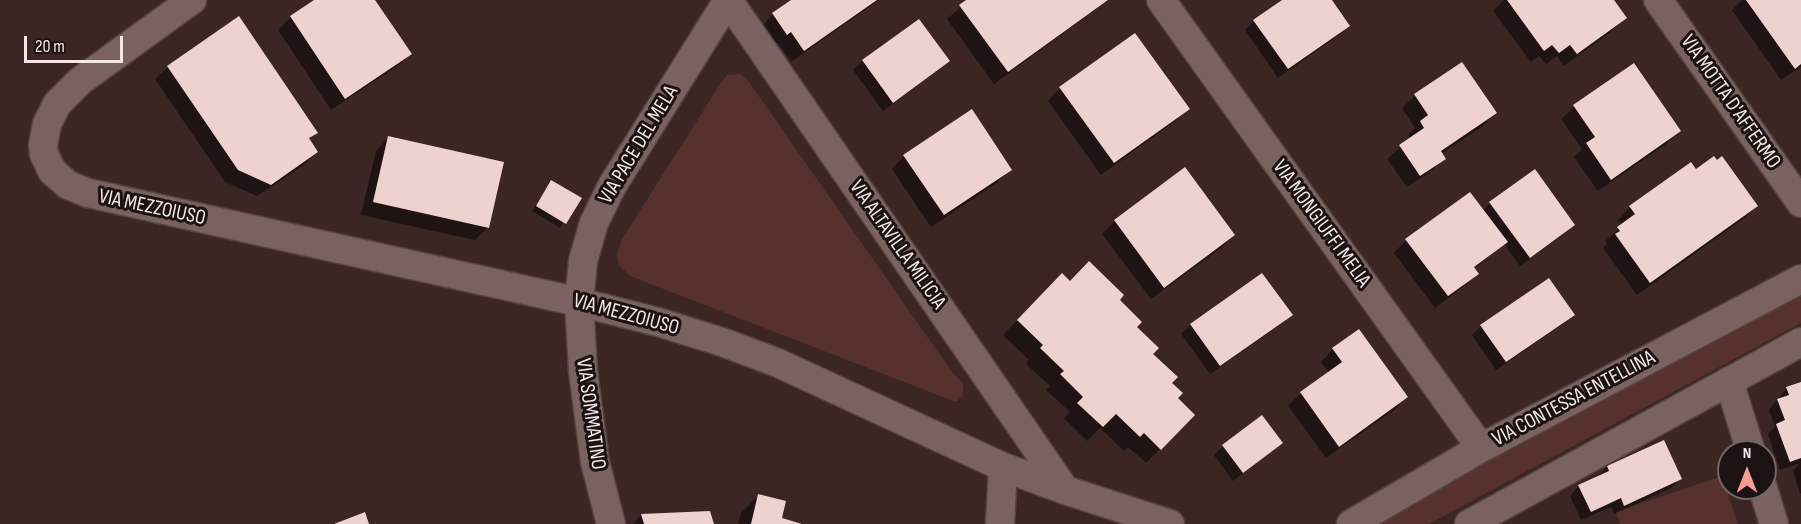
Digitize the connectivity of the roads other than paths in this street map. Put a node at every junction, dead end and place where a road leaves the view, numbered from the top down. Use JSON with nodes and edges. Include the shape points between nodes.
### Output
{"nodes":[{"id":1,"x":192,"y":0,"type":"edge"},
{"id":2,"x":728,"y":0,"type":"edge"},
{"id":3,"x":1161,"y":0,"type":"edge"},
{"id":4,"x":1658,"y":0,"type":"edge"},
{"id":5,"x":1801,"y":203,"type":"edge"},
{"id":6,"x":1801,"y":279,"type":"edge"},
{"id":7,"x":579,"y":302,"type":"junction"},
{"id":8,"x":1801,"y":342,"type":"edge"},
{"id":9,"x":1729,"y":381,"type":"junction"},
{"id":10,"x":1747,"y":440,"type":"edge"},
{"id":11,"x":1481,"y":448,"type":"junction"},
{"id":12,"x":1003,"y":467,"type":"junction"},
{"id":13,"x":1065,"y":490,"type":"junction"},
{"id":14,"x":1767,"y":500,"type":"edge"},
{"id":15,"x":611,"y":524,"type":"edge"},
{"id":16,"x":1000,"y":524,"type":"edge"},
{"id":17,"x":1170,"y":524,"type":"edge"},
{"id":18,"x":1351,"y":524,"type":"edge"},
{"id":19,"x":1469,"y":524,"type":"edge"},
{"id":20,"x":1774,"y":524,"type":"edge"}],
"edges":[{"from":1,"to":7,"type":"street","name":"VIA MEZZOIUSO","via":[[80,81],[57,104],[47,124],[43,145],[59,178],[88,194]]},
{"from":2,"to":7,"type":"street","name":"VIA PACE DEL MELA","via":[[605,199],[586,249]]},
{"from":2,"to":13,"type":"street","name":"VIA ALTAVILLA MILICIA"},
{"from":3,"to":11,"type":"street","name":"VIA MONGIUFFI MELIA"},
{"from":4,"to":5,"type":"street","name":"VIA MOTTA D'AFFERMO"},
{"from":6,"to":11,"type":"street","name":"VIA CONTESSA ENTELLINA"},
{"from":7,"to":12,"type":"street","name":"VIA MEZZOIUSO","via":[[658,322],[761,357]]},
{"from":7,"to":15,"type":"street","name":"VIA SOMMATINO","via":[[588,417]]},
{"from":8,"to":9,"type":"street"},
{"from":9,"to":10,"type":"street"},
{"from":9,"to":19,"type":"street"},
{"from":11,"to":18,"type":"street","name":"VIA CONTESSA ENTELLINA"},
{"from":12,"to":13,"type":"street","name":"VIA MEZZOIUSO"},
{"from":12,"to":16,"type":"street"},
{"from":13,"to":17,"type":"street","name":"VIA MEZZOIUSO"},
{"from":14,"to":20,"type":"street"}]}
